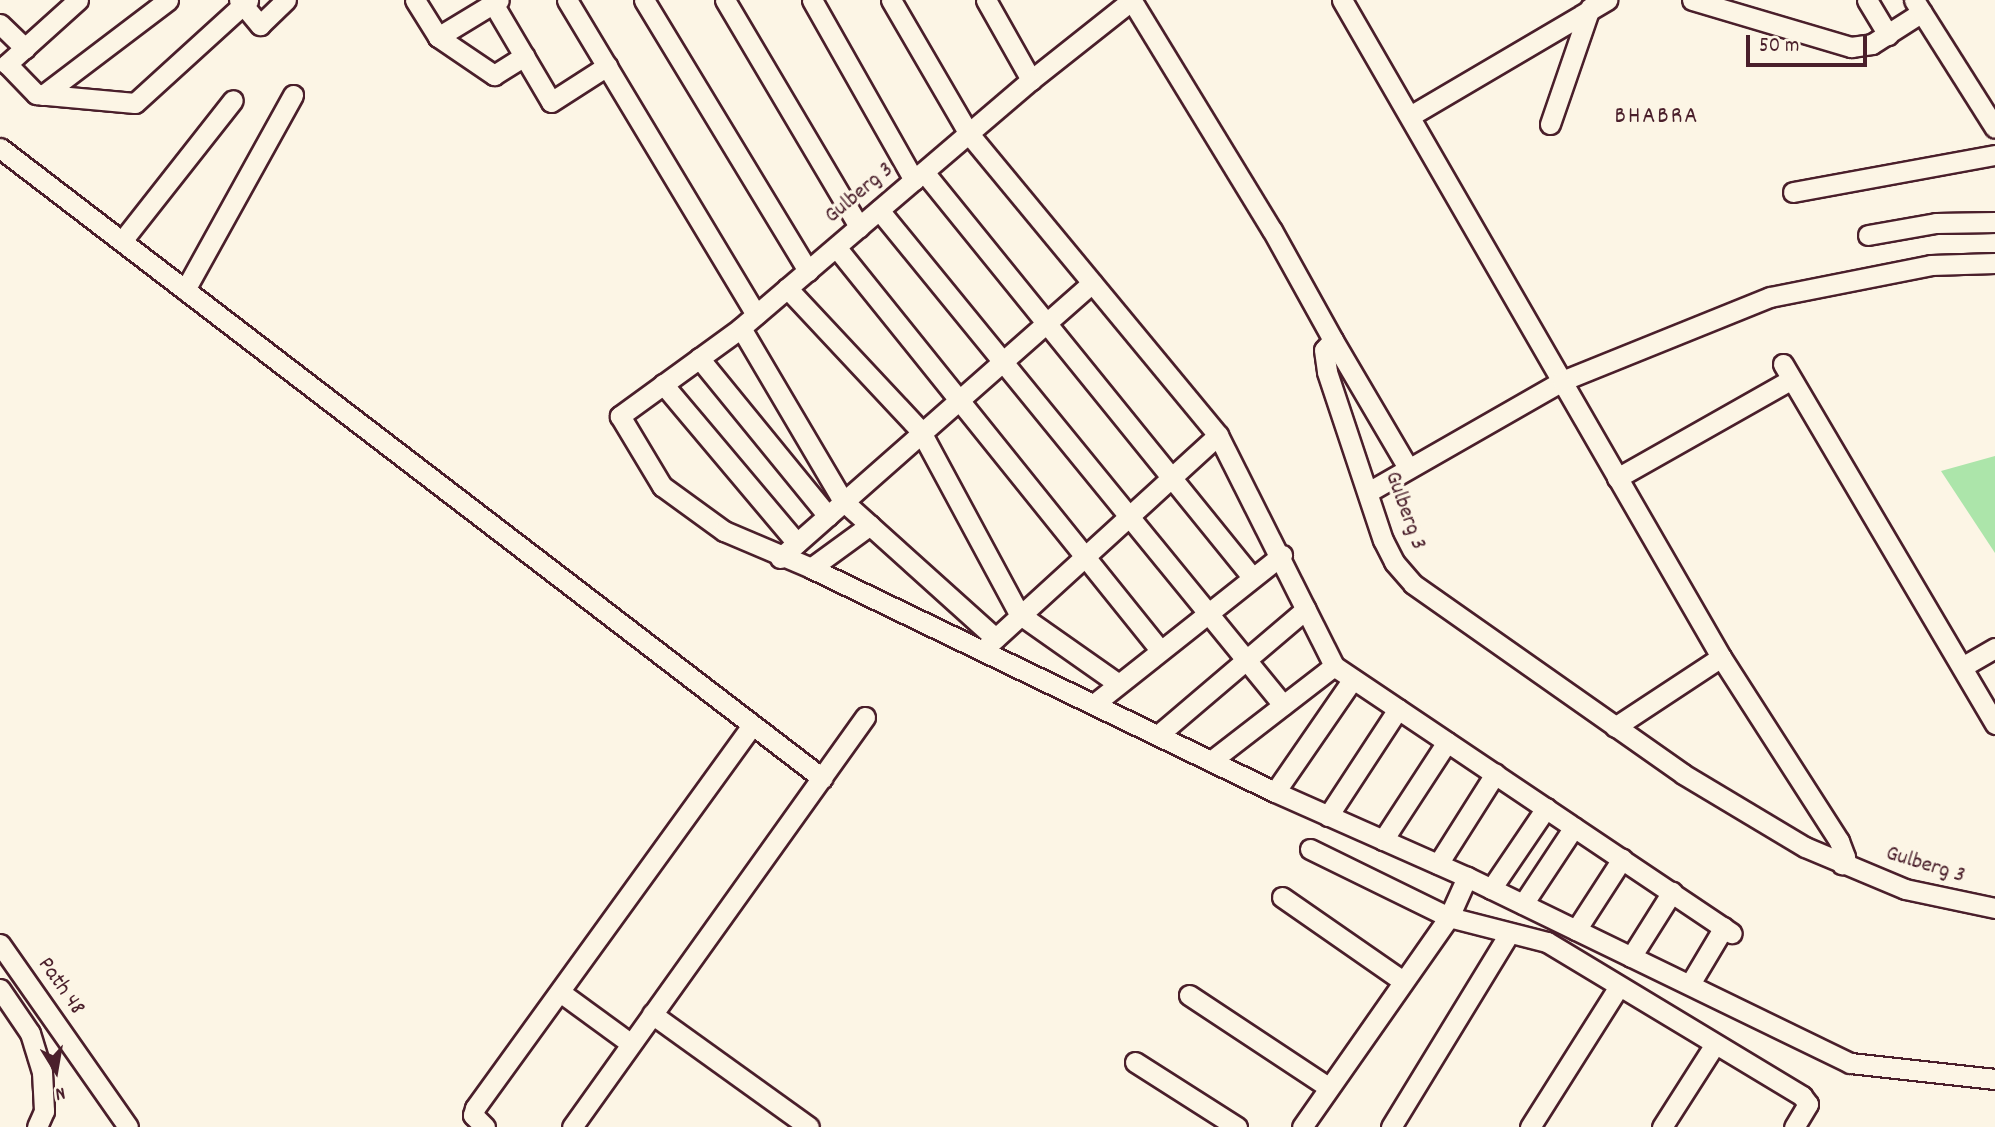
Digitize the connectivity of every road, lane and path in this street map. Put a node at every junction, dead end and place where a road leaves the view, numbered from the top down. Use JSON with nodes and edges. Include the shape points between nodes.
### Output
{"nodes":[{"id":1,"x":79,"y":0,"type":"edge"},
{"id":2,"x":168,"y":0,"type":"edge"},
{"id":3,"x":286,"y":0,"type":"edge"},
{"id":4,"x":415,"y":0,"type":"edge"},
{"id":5,"x":567,"y":0,"type":"edge"},
{"id":6,"x":645,"y":0,"type":"edge"},
{"id":7,"x":725,"y":0,"type":"edge"},
{"id":8,"x":812,"y":0,"type":"edge"},
{"id":9,"x":891,"y":0,"type":"edge"},
{"id":10,"x":986,"y":0,"type":"edge"},
{"id":11,"x":1132,"y":0,"type":"edge"},
{"id":12,"x":1342,"y":0,"type":"edge"},
{"id":13,"x":1692,"y":0,"type":"edge"},
{"id":14,"x":1867,"y":0,"type":"edge"},
{"id":15,"x":494,"y":1,"type":"edge"},
{"id":16,"x":243,"y":2,"type":"edge"},
{"id":17,"x":1598,"y":4,"type":"edge"},
{"id":18,"x":1918,"y":6,"type":"edge"},
{"id":19,"x":1109,"y":8,"type":"edge"},
{"id":20,"x":0,"y":24,"type":"edge"},
{"id":21,"x":1888,"y":35,"type":"junction"},
{"id":22,"x":439,"y":37,"type":"junction"},
{"id":23,"x":25,"y":48,"type":"junction"},
{"id":24,"x":524,"y":56,"type":"junction"},
{"id":25,"x":607,"y":66,"type":"junction"},
{"id":26,"x":1031,"y":80,"type":"junction"},
{"id":27,"x":43,"y":95,"type":"junction"},
{"id":28,"x":293,"y":95,"type":"dead end"},
{"id":29,"x":233,"y":100,"type":"dead end"},
{"id":30,"x":1410,"y":116,"type":"junction"},
{"id":31,"x":1550,"y":124,"type":"dead end"},
{"id":32,"x":1995,"y":128,"type":"edge"},
{"id":33,"x":969,"y":134,"type":"junction"},
{"id":34,"x":0,"y":148,"type":"edge"},
{"id":35,"x":1995,"y":155,"type":"edge"},
{"id":36,"x":919,"y":176,"type":"junction"},
{"id":37,"x":1793,"y":192,"type":"dead end"},
{"id":38,"x":879,"y":210,"type":"junction"},
{"id":39,"x":1995,"y":222,"type":"edge"},
{"id":40,"x":859,"y":227,"type":"junction"},
{"id":41,"x":1868,"y":235,"type":"dead end"},
{"id":42,"x":122,"y":241,"type":"junction"},
{"id":43,"x":836,"y":247,"type":"junction"},
{"id":44,"x":1995,"y":263,"type":"edge"},
{"id":45,"x":808,"y":271,"type":"junction"},
{"id":46,"x":1092,"y":283,"type":"junction"},
{"id":47,"x":787,"y":288,"type":"junction"},
{"id":48,"x":184,"y":290,"type":"junction"},
{"id":49,"x":756,"y":315,"type":"junction"},
{"id":50,"x":1046,"y":322,"type":"junction"},
{"id":51,"x":740,"y":328,"type":"junction"},
{"id":52,"x":1333,"y":340,"type":"junction"},
{"id":53,"x":699,"y":358,"type":"junction"},
{"id":54,"x":1001,"y":360,"type":"junction"},
{"id":55,"x":1562,"y":381,"type":"junction"},
{"id":56,"x":663,"y":384,"type":"junction"},
{"id":57,"x":957,"y":398,"type":"junction"},
{"id":58,"x":920,"y":430,"type":"junction"},
{"id":59,"x":1218,"y":435,"type":"junction"},
{"id":60,"x":1408,"y":468,"type":"junction"},
{"id":61,"x":1172,"y":478,"type":"junction"},
{"id":62,"x":1617,"y":478,"type":"junction"},
{"id":63,"x":1370,"y":491,"type":"junction"},
{"id":64,"x":843,"y":501,"type":"junction"},
{"id":65,"x":1128,"y":515,"type":"junction"},
{"id":66,"x":828,"y":516,"type":"junction"},
{"id":67,"x":870,"y":525,"type":"junction"},
{"id":68,"x":797,"y":543,"type":"junction"},
{"id":69,"x":1282,"y":555,"type":"junction"},
{"id":70,"x":1083,"y":556,"type":"junction"},
{"id":71,"x":780,"y":558,"type":"junction"},
{"id":72,"x":811,"y":568,"type":"junction"},
{"id":73,"x":1252,"y":577,"type":"junction"},
{"id":74,"x":1306,"y":609,"type":"junction"},
{"id":75,"x":1019,"y":614,"type":"junction"},
{"id":76,"x":1209,"y":614,"type":"junction"},
{"id":77,"x":995,"y":638,"type":"junction"},
{"id":78,"x":1995,"y":648,"type":"edge"},
{"id":79,"x":1160,"y":650,"type":"junction"},
{"id":80,"x":981,"y":653,"type":"junction"},
{"id":81,"x":1721,"y":657,"type":"junction"},
{"id":82,"x":1246,"y":660,"type":"junction"},
{"id":83,"x":1334,"y":666,"type":"junction"},
{"id":84,"x":1962,"y":667,"type":"junction"},
{"id":85,"x":1353,"y":679,"type":"junction"},
{"id":86,"x":1117,"y":683,"type":"junction"},
{"id":87,"x":1094,"y":704,"type":"junction"},
{"id":88,"x":1283,"y":705,"type":"junction"},
{"id":89,"x":1398,"y":709,"type":"junction"},
{"id":90,"x":866,"y":717,"type":"dead end"},
{"id":91,"x":1995,"y":724,"type":"edge"},
{"id":92,"x":752,"y":726,"type":"junction"},
{"id":93,"x":1615,"y":727,"type":"junction"},
{"id":94,"x":1158,"y":735,"type":"junction"},
{"id":95,"x":1447,"y":742,"type":"junction"},
{"id":96,"x":1212,"y":761,"type":"junction"},
{"id":97,"x":1495,"y":774,"type":"junction"},
{"id":98,"x":822,"y":778,"type":"junction"},
{"id":99,"x":1275,"y":792,"type":"junction"},
{"id":100,"x":1546,"y":808,"type":"junction"},
{"id":101,"x":1328,"y":816,"type":"junction"},
{"id":102,"x":1574,"y":827,"type":"junction"},
{"id":103,"x":1383,"y":840,"type":"junction"},
{"id":104,"x":1310,"y":849,"type":"dead end"},
{"id":105,"x":1622,"y":859,"type":"junction"},
{"id":106,"x":1438,"y":864,"type":"junction"},
{"id":107,"x":1842,"y":864,"type":"junction"},
{"id":108,"x":1466,"y":877,"type":"junction"},
{"id":109,"x":1491,"y":889,"type":"junction"},
{"id":110,"x":1672,"y":892,"type":"junction"},
{"id":111,"x":1282,"y":897,"type":"dead end"},
{"id":112,"x":1523,"y":904,"type":"junction"},
{"id":113,"x":1995,"y":908,"type":"edge"},
{"id":114,"x":1449,"y":916,"type":"junction"},
{"id":115,"x":1576,"y":930,"type":"junction"},
{"id":116,"x":1509,"y":934,"type":"junction"},
{"id":117,"x":0,"y":944,"type":"edge"},
{"id":118,"x":1631,"y":957,"type":"junction"},
{"id":119,"x":1403,"y":981,"type":"junction"},
{"id":120,"x":1690,"y":984,"type":"junction"},
{"id":121,"x":1618,"y":988,"type":"junction"},
{"id":122,"x":0,"y":989,"type":"edge"},
{"id":123,"x":560,"y":992,"type":"junction"},
{"id":124,"x":1189,"y":995,"type":"dead end"},
{"id":125,"x":652,"y":1014,"type":"junction"},
{"id":126,"x":630,"y":1044,"type":"junction"},
{"id":127,"x":1715,"y":1044,"type":"junction"},
{"id":128,"x":1135,"y":1062,"type":"dead end"},
{"id":129,"x":1995,"y":1079,"type":"edge"},
{"id":130,"x":1328,"y":1087,"type":"junction"},
{"id":131,"x":37,"y":1127,"type":"edge"},
{"id":132,"x":128,"y":1127,"type":"edge"},
{"id":133,"x":485,"y":1127,"type":"edge"},
{"id":134,"x":572,"y":1127,"type":"edge"},
{"id":135,"x":809,"y":1127,"type":"edge"},
{"id":136,"x":1237,"y":1127,"type":"edge"},
{"id":137,"x":1302,"y":1127,"type":"edge"},
{"id":138,"x":1391,"y":1127,"type":"edge"},
{"id":139,"x":1530,"y":1127,"type":"edge"},
{"id":140,"x":1661,"y":1127,"type":"edge"},
{"id":141,"x":1794,"y":1127,"type":"edge"}],
"edges":[{"from":1,"to":23,"type":"street"},
{"from":2,"to":27,"type":"street"},
{"from":3,"to":16,"type":"street","via":[[260,25]]},
{"from":4,"to":22,"type":"street"},
{"from":5,"to":25,"type":"street"},
{"from":6,"to":45,"type":"street"},
{"from":7,"to":40,"type":"street"},
{"from":8,"to":36,"type":"street"},
{"from":9,"to":33,"type":"street"},
{"from":10,"to":26,"type":"street"},
{"from":11,"to":19,"type":"street","name":"Gulberg 3"},
{"from":11,"to":52,"type":"street","name":"Gulberg 3"},
{"from":12,"to":30,"type":"street"},
{"from":13,"to":21,"type":"street","via":[[1851,47]]},
{"from":14,"to":21,"type":"street"},
{"from":15,"to":22,"type":"street"},
{"from":15,"to":24,"type":"street"},
{"from":16,"to":27,"type":"street","via":[[135,103]]},
{"from":17,"to":30,"type":"street"},
{"from":17,"to":31,"type":"street"},
{"from":18,"to":21,"type":"street"},
{"from":18,"to":32,"type":"street"},
{"from":19,"to":26,"type":"street","name":"Gulberg 3"},
{"from":20,"to":23,"type":"street"},
{"from":22,"to":24,"type":"street","via":[[494,75]]},
{"from":23,"to":27,"type":"street","via":[[7,64],[36,94]]},
{"from":24,"to":25,"type":"street","via":[[551,102]]},
{"from":25,"to":49,"type":"street"},
{"from":26,"to":33,"type":"street","name":"Gulberg 3"},
{"from":28,"to":48,"type":"street"},
{"from":29,"to":42,"type":"street"},
{"from":30,"to":55,"type":"street"},
{"from":33,"to":36,"type":"street","name":"Gulberg 3"},
{"from":33,"to":46,"type":"street"},
{"from":34,"to":42,"type":"street"},
{"from":35,"to":37,"type":"street"},
{"from":36,"to":38,"type":"street","name":"Gulberg 3"},
{"from":36,"to":50,"type":"street"},
{"from":38,"to":40,"type":"street","name":"Gulberg 3"},
{"from":38,"to":54,"type":"street"},
{"from":39,"to":41,"type":"street","via":[[1937,223]]},
{"from":40,"to":43,"type":"street","name":"Gulberg 3"},
{"from":42,"to":48,"type":"street"},
{"from":43,"to":45,"type":"street","name":"Gulberg 3"},
{"from":43,"to":57,"type":"street"},
{"from":44,"to":55,"type":"street","via":[[1931,265],[1770,297]]},
{"from":45,"to":47,"type":"street","name":"Gulberg 3"},
{"from":46,"to":50,"type":"street"},
{"from":46,"to":59,"type":"street"},
{"from":47,"to":49,"type":"street","name":"Gulberg 3"},
{"from":47,"to":58,"type":"street"},
{"from":48,"to":92,"type":"street"},
{"from":49,"to":51,"type":"street","name":"Gulberg 3"},
{"from":50,"to":54,"type":"street"},
{"from":50,"to":61,"type":"street"},
{"from":51,"to":53,"type":"street","name":"Gulberg 3"},
{"from":51,"to":64,"type":"street"},
{"from":52,"to":60,"type":"street"},
{"from":52,"to":63,"type":"street","name":"Gulberg 3","via":[[1324,350],[1327,372]]},
{"from":53,"to":56,"type":"street","name":"Gulberg 3"},
{"from":53,"to":66,"type":"street"},
{"from":54,"to":57,"type":"street"},
{"from":54,"to":65,"type":"street"},
{"from":55,"to":60,"type":"street"},
{"from":55,"to":62,"type":"street"},
{"from":56,"to":68,"type":"street"},
{"from":56,"to":71,"type":"street","name":"Gulberg 3","via":[[619,420],[662,486],[724,531]]},
{"from":57,"to":58,"type":"street"},
{"from":57,"to":70,"type":"street"},
{"from":58,"to":64,"type":"street"},
{"from":58,"to":75,"type":"street"},
{"from":59,"to":61,"type":"street"},
{"from":59,"to":69,"type":"street"},
{"from":60,"to":63,"type":"street"},
{"from":61,"to":65,"type":"street"},
{"from":61,"to":73,"type":"street"},
{"from":62,"to":81,"type":"street"},
{"from":62,"to":84,"type":"street","via":[[1787,372]]},
{"from":63,"to":93,"type":"street","name":"Gulberg 3","via":[[1383,540],[1413,584]]},
{"from":64,"to":66,"type":"street"},
{"from":64,"to":67,"type":"street"},
{"from":65,"to":70,"type":"street"},
{"from":65,"to":76,"type":"street"},
{"from":66,"to":68,"type":"street"},
{"from":67,"to":72,"type":"street"},
{"from":67,"to":77,"type":"street"},
{"from":68,"to":71,"type":"street"},
{"from":69,"to":73,"type":"street"},
{"from":69,"to":74,"type":"street"},
{"from":70,"to":75,"type":"street"},
{"from":70,"to":79,"type":"street"},
{"from":71,"to":72,"type":"street"},
{"from":72,"to":80,"type":"street"},
{"from":73,"to":76,"type":"street"},
{"from":74,"to":82,"type":"street"},
{"from":74,"to":83,"type":"street"},
{"from":75,"to":77,"type":"street"},
{"from":75,"to":86,"type":"street"},
{"from":76,"to":79,"type":"street"},
{"from":76,"to":82,"type":"street"},
{"from":77,"to":80,"type":"street"},
{"from":78,"to":84,"type":"street"},
{"from":79,"to":86,"type":"street"},
{"from":80,"to":87,"type":"street"},
{"from":81,"to":93,"type":"street"},
{"from":81,"to":107,"type":"street","via":[[1839,841],[1845,857]]},
{"from":82,"to":88,"type":"street"},
{"from":82,"to":94,"type":"street"},
{"from":83,"to":85,"type":"street"},
{"from":83,"to":88,"type":"street"},
{"from":84,"to":91,"type":"street"},
{"from":85,"to":89,"type":"street"},
{"from":85,"to":99,"type":"street"},
{"from":86,"to":87,"type":"street"},
{"from":87,"to":94,"type":"street"},
{"from":88,"to":96,"type":"street"},
{"from":89,"to":95,"type":"street"},
{"from":89,"to":101,"type":"street"},
{"from":90,"to":98,"type":"street"},
{"from":92,"to":98,"type":"street"},
{"from":92,"to":123,"type":"street"},
{"from":93,"to":107,"type":"street","name":"Gulberg 3","via":[[1774,829]]},
{"from":94,"to":96,"type":"street"},
{"from":95,"to":97,"type":"street"},
{"from":95,"to":103,"type":"street"},
{"from":96,"to":99,"type":"street"},
{"from":97,"to":100,"type":"street"},
{"from":97,"to":106,"type":"street"},
{"from":98,"to":125,"type":"street"},
{"from":99,"to":101,"type":"street"},
{"from":100,"to":102,"type":"street"},
{"from":100,"to":109,"type":"street"},
{"from":101,"to":103,"type":"street"},
{"from":102,"to":105,"type":"street"},
{"from":102,"to":112,"type":"street"},
{"from":103,"to":106,"type":"street"},
{"from":104,"to":114,"type":"street"},
{"from":105,"to":110,"type":"street"},
{"from":105,"to":115,"type":"street"},
{"from":106,"to":108,"type":"street"},
{"from":107,"to":113,"type":"street","name":"Gulberg 3","via":[[1905,889]]},
{"from":108,"to":109,"type":"street"},
{"from":108,"to":114,"type":"street"},
{"from":109,"to":112,"type":"street"},
{"from":110,"to":118,"type":"street"},
{"from":110,"to":120,"type":"street","via":[[1728,930]]},
{"from":111,"to":119,"type":"street"},
{"from":112,"to":115,"type":"street"},
{"from":114,"to":116,"type":"street"},
{"from":114,"to":119,"type":"street"},
{"from":115,"to":118,"type":"street"},
{"from":116,"to":121,"type":"street","via":[[1547,942]]},
{"from":116,"to":138,"type":"street"},
{"from":117,"to":132,"type":"street","name":"Path 48"},
{"from":118,"to":120,"type":"street"},
{"from":119,"to":130,"type":"street"},
{"from":120,"to":129,"type":"street","via":[[1850,1063]]},
{"from":121,"to":127,"type":"street"},
{"from":121,"to":139,"type":"street"},
{"from":122,"to":131,"type":"street","via":[[30,1033],[42,1072],[44,1111]]},
{"from":123,"to":126,"type":"street"},
{"from":123,"to":133,"type":"street","via":[[475,1108],[473,1115]]},
{"from":124,"to":130,"type":"street"},
{"from":125,"to":126,"type":"street"},
{"from":125,"to":135,"type":"street"},
{"from":126,"to":134,"type":"street"},
{"from":127,"to":140,"type":"street"},
{"from":127,"to":141,"type":"street","via":[[1802,1096],[1808,1104]]},
{"from":128,"to":136,"type":"street"},
{"from":130,"to":137,"type":"street"}]}
